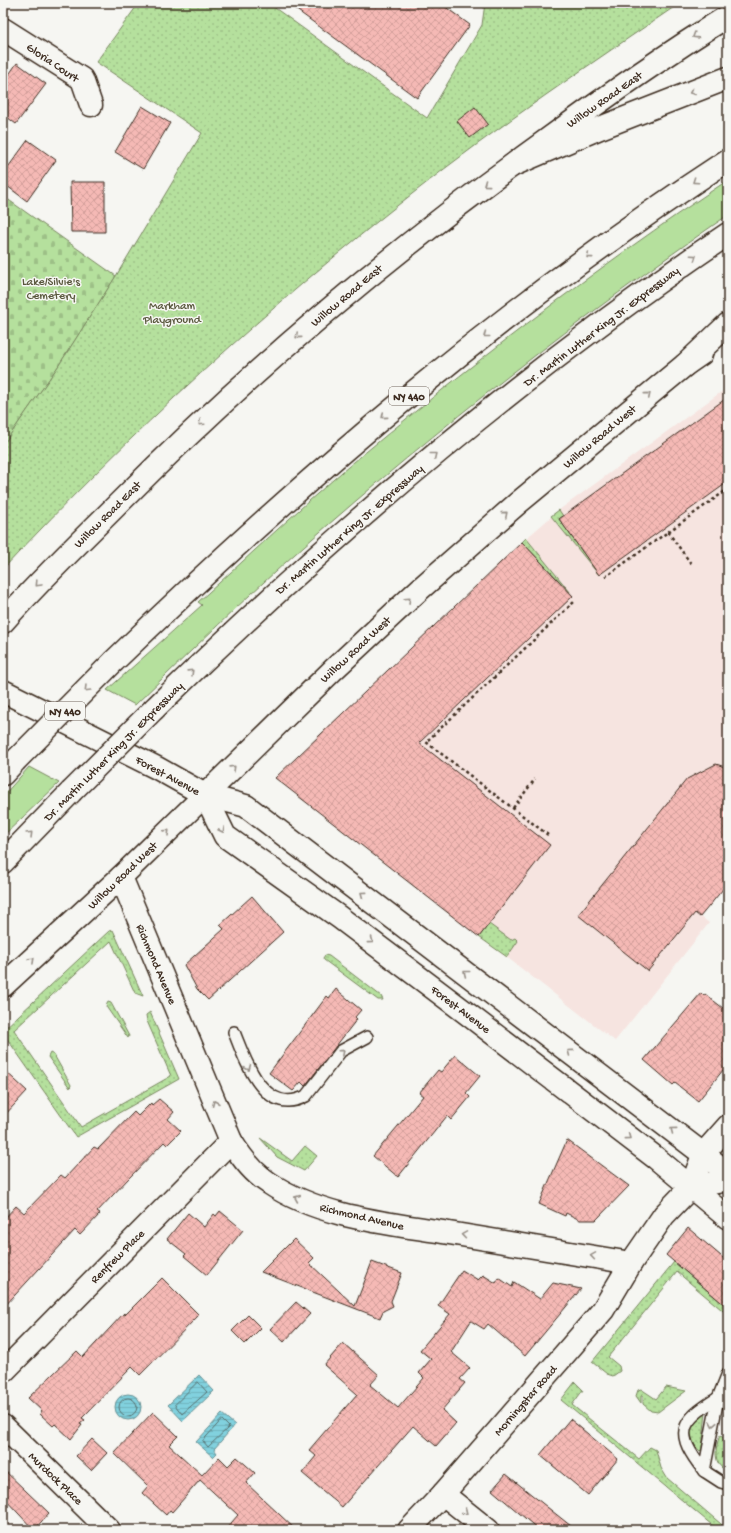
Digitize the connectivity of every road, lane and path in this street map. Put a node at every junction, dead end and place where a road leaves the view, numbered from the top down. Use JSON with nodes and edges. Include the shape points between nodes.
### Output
{"nodes":[{"id":1,"x":728,"y":16,"type":"edge"},
{"id":2,"x":3,"y":29,"type":"edge"},
{"id":3,"x":728,"y":78,"type":"edge"},
{"id":4,"x":91,"y":105,"type":"dead end"},
{"id":5,"x":728,"y":160,"type":"edge"},
{"id":6,"x":513,"y":164,"type":"junction"},
{"id":7,"x":728,"y":234,"type":"edge"},
{"id":8,"x":728,"y":324,"type":"edge"},
{"id":9,"x":728,"y":336,"type":"edge"},
{"id":10,"x":685,"y":365,"type":"junction"},
{"id":11,"x":728,"y":489,"type":"edge"},
{"id":12,"x":668,"y":532,"type":"junction"},
{"id":13,"x":692,"y":565,"type":"dead end"},
{"id":14,"x":605,"y":577,"type":"dead end"},
{"id":15,"x":575,"y":601,"type":"dead end"},
{"id":16,"x":3,"y":622,"type":"edge"},
{"id":17,"x":3,"y":691,"type":"edge"},
{"id":18,"x":9,"y":767,"type":"edge"},
{"id":19,"x":535,"y":779,"type":"dead end"},
{"id":20,"x":205,"y":795,"type":"junction"},
{"id":21,"x":513,"y":808,"type":"junction"},
{"id":22,"x":548,"y":835,"type":"dead end"},
{"id":23,"x":3,"y":862,"type":"edge"},
{"id":24,"x":121,"y":877,"type":"junction"},
{"id":25,"x":3,"y":986,"type":"edge"},
{"id":26,"x":234,"y":1032,"type":"dead end"},
{"id":27,"x":367,"y":1037,"type":"dead end"},
{"id":28,"x":728,"y":1126,"type":"edge"},
{"id":29,"x":231,"y":1141,"type":"junction"},
{"id":30,"x":704,"y":1153,"type":"junction"},
{"id":31,"x":728,"y":1173,"type":"edge"},
{"id":32,"x":728,"y":1180,"type":"edge"},
{"id":33,"x":691,"y":1187,"type":"junction"},
{"id":34,"x":728,"y":1218,"type":"edge"},
{"id":35,"x":631,"y":1263,"type":"junction"},
{"id":36,"x":3,"y":1372,"type":"edge"},
{"id":37,"x":728,"y":1373,"type":"edge"},
{"id":38,"x":718,"y":1398,"type":"junction"},
{"id":39,"x":3,"y":1426,"type":"edge"},
{"id":40,"x":704,"y":1471,"type":"junction"},
{"id":41,"x":728,"y":1484,"type":"edge"},
{"id":42,"x":443,"y":1494,"type":"junction"},
{"id":43,"x":109,"y":1530,"type":"edge"},
{"id":44,"x":409,"y":1530,"type":"edge"},
{"id":45,"x":488,"y":1530,"type":"edge"}],
"edges":[{"from":1,"to":6,"type":"main road","name":"Willow Road East","one_way":true,"via":[[624,84]]},
{"from":2,"to":4,"type":"main road","name":"Gloria Court","via":[[82,79]]},
{"from":3,"to":6,"type":"main road","one_way":true},
{"from":5,"to":18,"type":"main road","number":"NY 440","one_way":true,"bridge":true,"via":[[636,221],[430,379],[302,486],[114,661]]},
{"from":6,"to":16,"type":"main road","name":"Willow Road East","one_way":true,"via":[[393,256],[222,403],[64,556]]},
{"from":23,"to":7,"type":"main road","name":"Dr. Martin Luther King Jr. Expressway","one_way":true,"bridge":true,"via":[[154,709],[274,594],[403,480],[596,327]]},
{"from":8,"to":10,"type":"main road"},
{"from":9,"to":10,"type":"main road","name":"Willow Road West"},
{"from":20,"to":10,"type":"main road","name":"Willow Road West","one_way":true,"via":[[420,589],[518,503]]},
{"from":11,"to":12,"type":"path"},
{"from":12,"to":13,"type":"path"},
{"from":12,"to":14,"type":"path"},
{"from":15,"to":21,"type":"path","via":[[426,742]]},
{"from":17,"to":20,"type":"main road","name":"Forest Avenue","via":[[157,768]]},
{"from":19,"to":21,"type":"path"},
{"from":24,"to":20,"type":"main road","name":"Willow Road West","one_way":true},
{"from":30,"to":20,"type":"main road","name":"Forest Avenue","one_way":true,"via":[[246,806]]},
{"from":20,"to":33,"type":"main road","name":"Forest Avenue","one_way":true,"via":[[224,836],[391,956]]},
{"from":21,"to":22,"type":"path"},
{"from":25,"to":24,"type":"main road","name":"Willow Road West","one_way":true},
{"from":29,"to":24,"type":"main road","name":"Richmond Avenue","one_way":true},
{"from":26,"to":27,"type":"lane","one_way":true,"via":[[250,1073],[257,1083],[268,1093],[289,1102],[306,1096],[341,1051]]},
{"from":28,"to":30,"type":"main road"},
{"from":35,"to":29,"type":"main road","name":"Richmond Avenue","one_way":true,"via":[[368,1220],[320,1207],[269,1183],[254,1171]]},
{"from":29,"to":36,"type":"main road","name":"Renfrew Place"},
{"from":30,"to":31,"type":"main road","name":"Forest Avenue"},
{"from":30,"to":33,"type":"main road"},
{"from":32,"to":33,"type":"main road"},
{"from":33,"to":34,"type":"main road","name":"Forest Avenue"},
{"from":33,"to":35,"type":"main road","via":[[664,1215]]},
{"from":35,"to":42,"type":"main road","name":"Morningstar Road","via":[[603,1310]]},
{"from":37,"to":38,"type":"lane"},
{"from":38,"to":40,"type":"lane","one_way":true},
{"from":38,"to":40,"type":"lane","via":[[696,1412],[684,1431],[684,1441]]},
{"from":39,"to":43,"type":"main road","name":"Murdock Place"},
{"from":40,"to":41,"type":"lane"},
{"from":42,"to":44,"type":"main road","name":"Morningstar Road"},
{"from":42,"to":45,"type":"main road","one_way":true}]}
